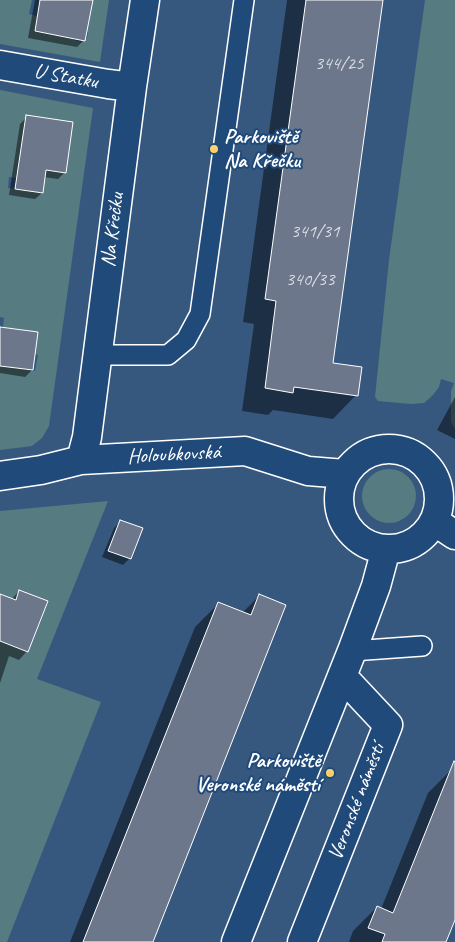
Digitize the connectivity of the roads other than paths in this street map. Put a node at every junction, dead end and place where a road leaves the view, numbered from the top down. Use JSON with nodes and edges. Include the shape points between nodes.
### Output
{"nodes":[{"id":1,"x":145,"y":0,"type":"edge"},
{"id":2,"x":244,"y":0,"type":"edge"},
{"id":3,"x":0,"y":65,"type":"edge"},
{"id":4,"x":132,"y":87,"type":"junction"},
{"id":5,"x":97,"y":356,"type":"junction"},
{"id":6,"x":81,"y":460,"type":"junction"},
{"id":7,"x":345,"y":474,"type":"junction"},
{"id":8,"x":0,"y":476,"type":"edge"},
{"id":9,"x":444,"y":528,"type":"edge"},
{"id":10,"x":386,"y":549,"type":"junction"},
{"id":11,"x":422,"y":646,"type":"dead end"},
{"id":12,"x":347,"y":664,"type":"junction"},
{"id":13,"x":236,"y":942,"type":"edge"},
{"id":14,"x":302,"y":942,"type":"edge"}],
"edges":[{"from":1,"to":4,"type":"street","name":"Na Křečku"},
{"from":2,"to":5,"type":"lane","via":[[200,314],[186,340],[168,355]]},
{"from":3,"to":4,"type":"street","name":"U Statku"},
{"from":4,"to":5,"type":"street","name":"Na Křečku"},
{"from":5,"to":6,"type":"street","name":"Na Křečku"},
{"from":6,"to":7,"type":"street","name":"Holoubkovská","via":[[245,450],[308,471]]},
{"from":6,"to":8,"type":"street","name":"Holoubkovská"},
{"from":7,"to":9,"type":"street","via":[[356,461],[371,452],[388,448],[405,451],[420,459],[432,472],[438,487]]},
{"from":7,"to":10,"type":"street","via":[[340,490],[340,507],[345,523],[363,541]]},
{"from":9,"to":10,"type":"street","via":[[400,548]]},
{"from":10,"to":12,"type":"street"},
{"from":11,"to":12,"type":"lane"},
{"from":12,"to":13,"type":"street"},
{"from":12,"to":14,"type":"street","name":"Veronské náměstí","via":[[388,725]]}]}
